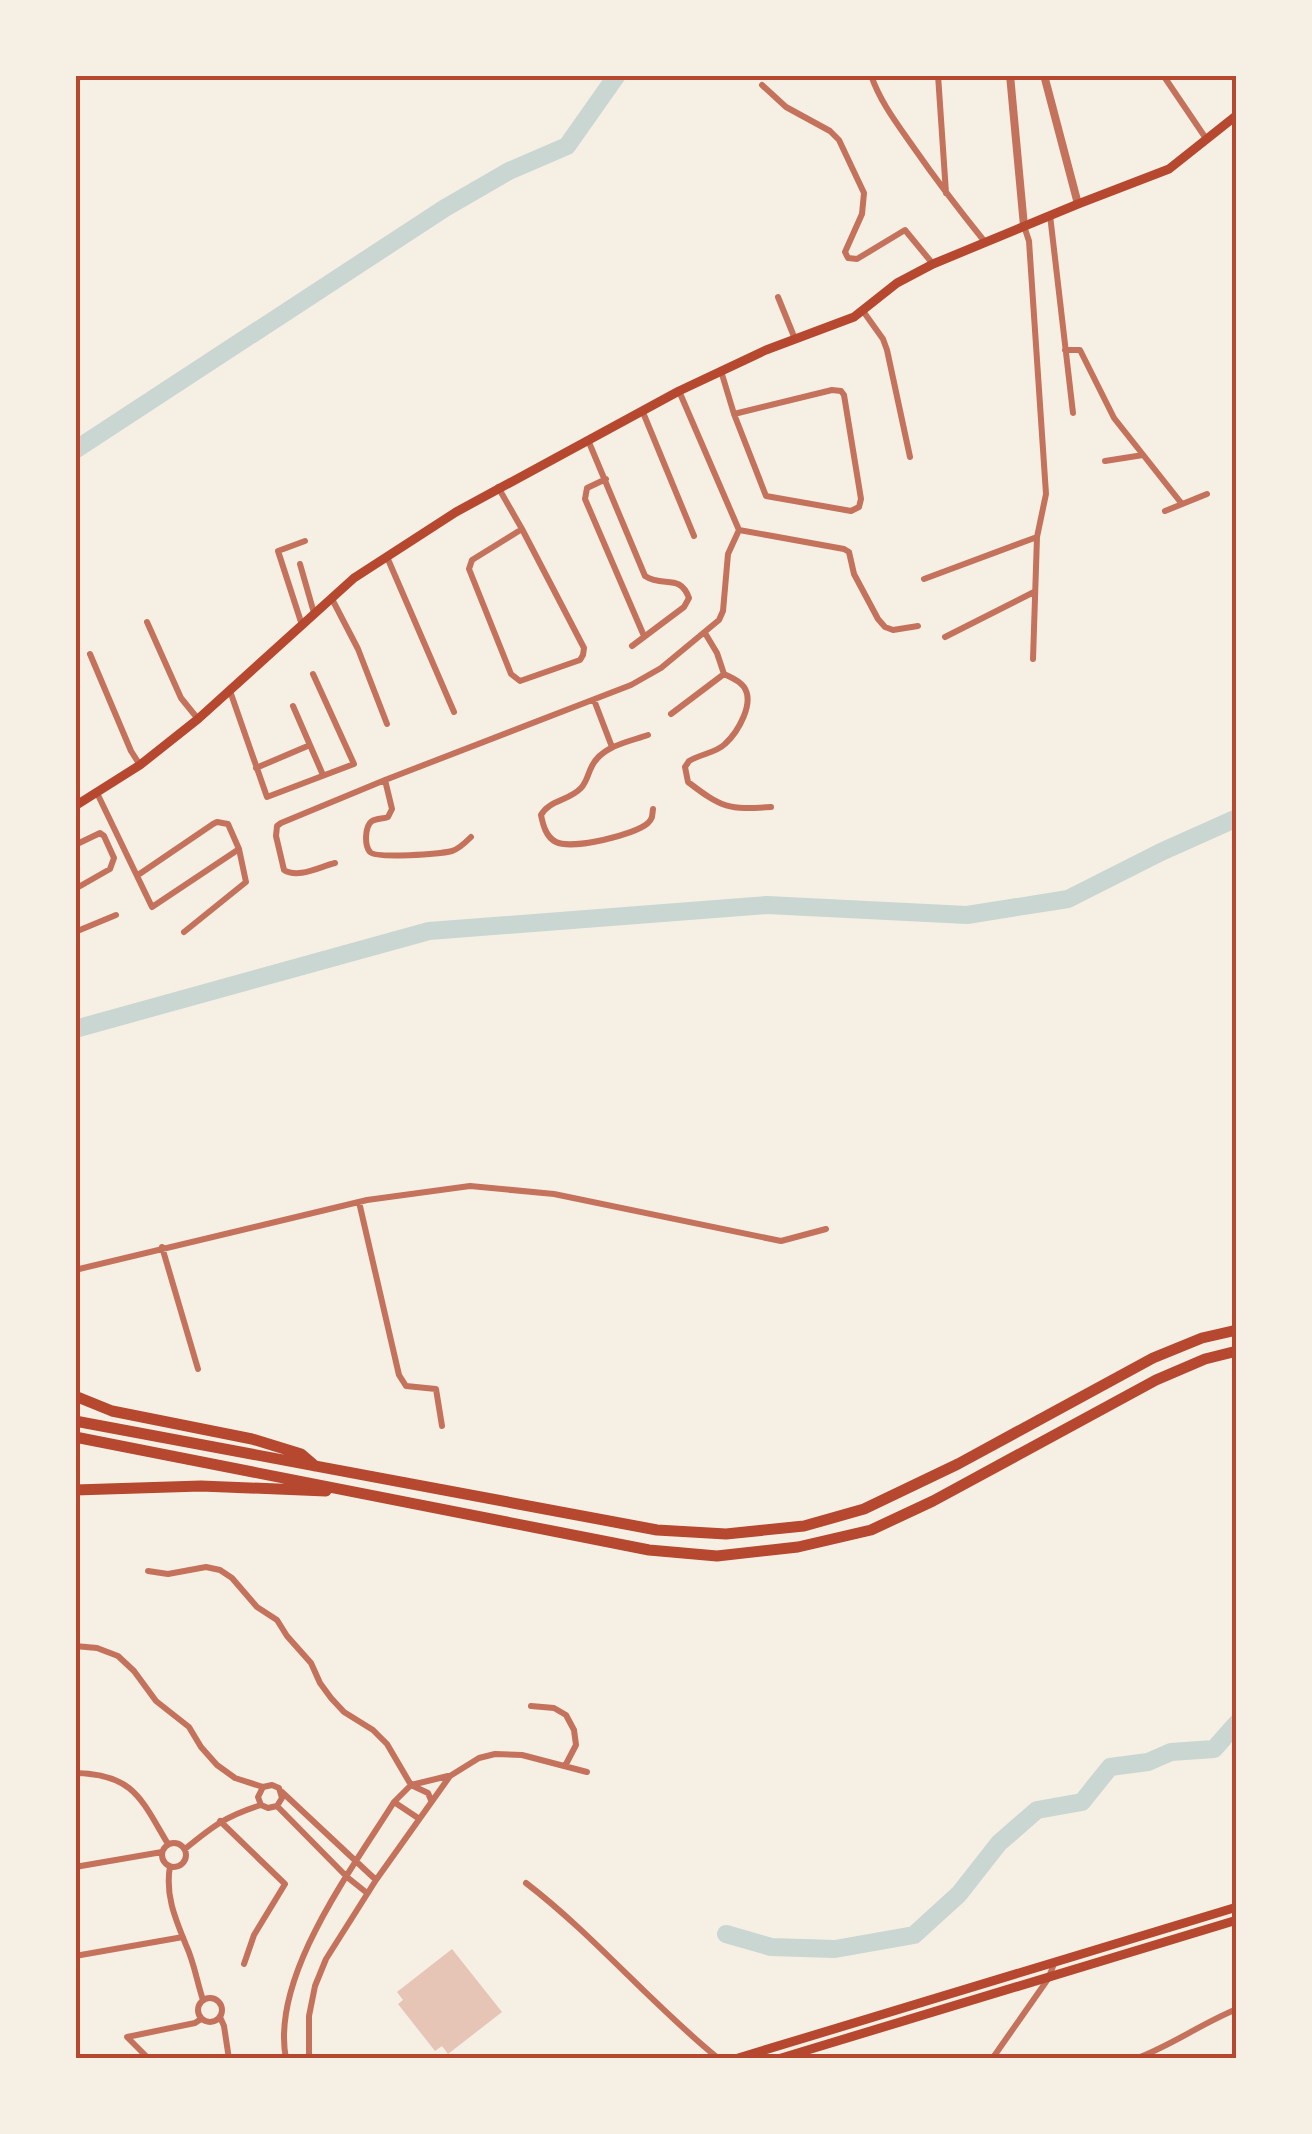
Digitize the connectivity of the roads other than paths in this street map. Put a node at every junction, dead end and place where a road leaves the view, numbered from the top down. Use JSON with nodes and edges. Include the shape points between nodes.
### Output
{"nodes":[{"id":1,"x":871,"y":75,"type":"edge"},
{"id":2,"x":938,"y":75,"type":"edge"},
{"id":3,"x":1010,"y":75,"type":"edge"},
{"id":4,"x":1044,"y":75,"type":"edge"},
{"id":5,"x":1163,"y":75,"type":"edge"},
{"id":6,"x":762,"y":85,"type":"dead end"},
{"id":7,"x":1237,"y":115,"type":"edge"},
{"id":8,"x":1207,"y":140,"type":"junction"},
{"id":9,"x":946,"y":194,"type":"junction"},
{"id":10,"x":1078,"y":204,"type":"junction"},
{"id":11,"x":1050,"y":215,"type":"junction"},
{"id":12,"x":1024,"y":226,"type":"junction"},
{"id":13,"x":985,"y":242,"type":"junction"},
{"id":14,"x":933,"y":264,"type":"junction"},
{"id":15,"x":778,"y":297,"type":"dead end"},
{"id":16,"x":863,"y":311,"type":"junction"},
{"id":17,"x":795,"y":338,"type":"junction"},
{"id":18,"x":1065,"y":350,"type":"junction"},
{"id":19,"x":720,"y":371,"type":"junction"},
{"id":20,"x":679,"y":391,"type":"junction"},
{"id":21,"x":642,"y":410,"type":"junction"},
{"id":22,"x":1073,"y":413,"type":"dead end"},
{"id":23,"x":734,"y":414,"type":"junction"},
{"id":24,"x":588,"y":440,"type":"junction"},
{"id":25,"x":1143,"y":454,"type":"junction"},
{"id":26,"x":910,"y":457,"type":"dead end"},
{"id":27,"x":1105,"y":461,"type":"dead end"},
{"id":28,"x":606,"y":479,"type":"junction"},
{"id":29,"x":498,"y":487,"type":"junction"},
{"id":30,"x":1207,"y":494,"type":"dead end"},
{"id":31,"x":1182,"y":504,"type":"junction"},
{"id":32,"x":1165,"y":510,"type":"dead end"},
{"id":33,"x":522,"y":529,"type":"junction"},
{"id":34,"x":739,"y":530,"type":"junction"},
{"id":35,"x":694,"y":536,"type":"dead end"},
{"id":36,"x":1037,"y":537,"type":"junction"},
{"id":37,"x":306,"y":541,"type":"dead end"},
{"id":38,"x":386,"y":556,"type":"junction"},
{"id":39,"x":300,"y":564,"type":"dead end"},
{"id":40,"x":924,"y":578,"type":"dead end"},
{"id":41,"x":1034,"y":592,"type":"junction"},
{"id":42,"x":331,"y":598,"type":"junction"},
{"id":43,"x":314,"y":613,"type":"junction"},
{"id":44,"x":147,"y":622,"type":"dead end"},
{"id":45,"x":302,"y":624,"type":"junction"},
{"id":46,"x":918,"y":626,"type":"dead end"},
{"id":47,"x":704,"y":633,"type":"junction"},
{"id":48,"x":644,"y":636,"type":"junction"},
{"id":49,"x":945,"y":637,"type":"dead end"},
{"id":50,"x":632,"y":646,"type":"dead end"},
{"id":51,"x":90,"y":654,"type":"dead end"},
{"id":52,"x":1032,"y":659,"type":"dead end"},
{"id":53,"x":313,"y":674,"type":"dead end"},
{"id":54,"x":724,"y":674,"type":"junction"},
{"id":55,"x":230,"y":691,"type":"junction"},
{"id":56,"x":594,"y":700,"type":"junction"},
{"id":57,"x":292,"y":706,"type":"dead end"},
{"id":58,"x":454,"y":712,"type":"dead end"},
{"id":59,"x":671,"y":714,"type":"dead end"},
{"id":60,"x":198,"y":720,"type":"junction"},
{"id":61,"x":387,"y":724,"type":"dead end"},
{"id":62,"x":648,"y":735,"type":"dead end"},
{"id":63,"x":310,"y":746,"type":"junction"},
{"id":64,"x":612,"y":748,"type":"junction"},
{"id":65,"x":140,"y":765,"type":"junction"},
{"id":66,"x":256,"y":768,"type":"junction"},
{"id":67,"x":324,"y":775,"type":"junction"},
{"id":68,"x":385,"y":780,"type":"junction"},
{"id":69,"x":98,"y":793,"type":"junction"},
{"id":70,"x":75,"y":806,"type":"edge"},
{"id":71,"x":770,"y":807,"type":"dead end"},
{"id":72,"x":653,"y":809,"type":"dead end"},
{"id":73,"x":471,"y":836,"type":"dead end"},
{"id":74,"x":75,"y":845,"type":"edge"},
{"id":75,"x":240,"y":850,"type":"junction"},
{"id":76,"x":335,"y":863,"type":"dead end"},
{"id":77,"x":138,"y":876,"type":"junction"},
{"id":78,"x":75,"y":889,"type":"edge"},
{"id":79,"x":116,"y":915,"type":"dead end"},
{"id":80,"x":75,"y":932,"type":"edge"},
{"id":81,"x":184,"y":932,"type":"dead end"},
{"id":82,"x":359,"y":1202,"type":"junction"},
{"id":83,"x":826,"y":1229,"type":"dead end"},
{"id":84,"x":162,"y":1248,"type":"junction"},
{"id":85,"x":75,"y":1270,"type":"edge"},
{"id":86,"x":1237,"y":1330,"type":"edge"},
{"id":87,"x":1237,"y":1350,"type":"edge"},
{"id":88,"x":198,"y":1370,"type":"dead end"},
{"id":89,"x":75,"y":1396,"type":"edge"},
{"id":90,"x":75,"y":1421,"type":"edge"},
{"id":91,"x":442,"y":1426,"type":"dead end"},
{"id":92,"x":75,"y":1439,"type":"edge"},
{"id":93,"x":314,"y":1466,"type":"junction"},
{"id":94,"x":75,"y":1490,"type":"edge"},
{"id":95,"x":377,"y":1495,"type":"junction"},
{"id":96,"x":148,"y":1571,"type":"dead end"},
{"id":97,"x":75,"y":1646,"type":"edge"},
{"id":98,"x":531,"y":1706,"type":"dead end"},
{"id":99,"x":565,"y":1766,"type":"junction"},
{"id":100,"x":587,"y":1772,"type":"dead end"},
{"id":101,"x":75,"y":1773,"type":"edge"},
{"id":102,"x":450,"y":1776,"type":"junction"},
{"id":103,"x":411,"y":1785,"type":"junction"},
{"id":104,"x":263,"y":1787,"type":"junction"},
{"id":105,"x":279,"y":1788,"type":"junction"},
{"id":106,"x":432,"y":1801,"type":"junction"},
{"id":107,"x":394,"y":1802,"type":"junction"},
{"id":108,"x":261,"y":1805,"type":"junction"},
{"id":109,"x":278,"y":1806,"type":"junction"},
{"id":110,"x":418,"y":1818,"type":"junction"},
{"id":111,"x":220,"y":1821,"type":"junction"},
{"id":112,"x":168,"y":1844,"type":"junction"},
{"id":113,"x":185,"y":1849,"type":"junction"},
{"id":114,"x":162,"y":1852,"type":"junction"},
{"id":115,"x":345,"y":1852,"type":"junction"},
{"id":116,"x":356,"y":1862,"type":"junction"},
{"id":117,"x":334,"y":1864,"type":"junction"},
{"id":118,"x":170,"y":1866,"type":"junction"},
{"id":119,"x":75,"y":1867,"type":"edge"},
{"id":120,"x":347,"y":1877,"type":"junction"},
{"id":121,"x":376,"y":1880,"type":"junction"},
{"id":122,"x":526,"y":1882,"type":"dead end"},
{"id":123,"x":368,"y":1893,"type":"junction"},
{"id":124,"x":1237,"y":1908,"type":"edge"},
{"id":125,"x":1237,"y":1920,"type":"edge"},
{"id":126,"x":182,"y":1937,"type":"junction"},
{"id":127,"x":75,"y":1956,"type":"edge"},
{"id":128,"x":1054,"y":1963,"type":"junction"},
{"id":129,"x":244,"y":1964,"type":"dead end"},
{"id":130,"x":1048,"y":1979,"type":"junction"},
{"id":131,"x":203,"y":2000,"type":"junction"},
{"id":132,"x":1237,"y":2009,"type":"edge"},
{"id":133,"x":220,"y":2018,"type":"junction"},
{"id":134,"x":201,"y":2019,"type":"junction"},
{"id":135,"x":149,"y":2059,"type":"edge"},
{"id":136,"x":229,"y":2059,"type":"edge"},
{"id":137,"x":286,"y":2059,"type":"edge"},
{"id":138,"x":310,"y":2059,"type":"edge"},
{"id":139,"x":719,"y":2059,"type":"edge"},
{"id":140,"x":736,"y":2059,"type":"edge"},
{"id":141,"x":778,"y":2059,"type":"edge"},
{"id":142,"x":992,"y":2059,"type":"edge"},
{"id":143,"x":1135,"y":2059,"type":"edge"}],
"edges":[{"from":1,"to":9,"type":"street"},
{"from":2,"to":9,"type":"street"},
{"from":3,"to":12,"type":"street"},
{"from":4,"to":10,"type":"street"},
{"from":5,"to":8,"type":"street"},
{"from":6,"to":14,"type":"street","via":[[840,140],[864,193],[848,258],[904,230]]},
{"from":7,"to":8,"type":"main road"},
{"from":8,"to":10,"type":"main road","via":[[1168,169]]},
{"from":9,"to":13,"type":"street"},
{"from":10,"to":11,"type":"main road"},
{"from":11,"to":12,"type":"main road"},
{"from":11,"to":18,"type":"street"},
{"from":12,"to":13,"type":"main road"},
{"from":12,"to":36,"type":"street","via":[[1046,494]]},
{"from":13,"to":14,"type":"main road"},
{"from":14,"to":16,"type":"main road"},
{"from":15,"to":17,"type":"street"},
{"from":16,"to":17,"type":"main road"},
{"from":16,"to":26,"type":"street","via":[[887,350]]},
{"from":17,"to":19,"type":"main road"},
{"from":18,"to":22,"type":"street"},
{"from":18,"to":25,"type":"street","via":[[1080,350],[1114,418]]},
{"from":19,"to":20,"type":"main road"},
{"from":19,"to":23,"type":"street"},
{"from":20,"to":21,"type":"main road"},
{"from":20,"to":34,"type":"street"},
{"from":21,"to":24,"type":"main road"},
{"from":21,"to":35,"type":"street"},
{"from":23,"to":23,"type":"street","via":[[766,496],[859,507],[841,391]]},
{"from":24,"to":28,"type":"street"},
{"from":24,"to":29,"type":"main road"},
{"from":25,"to":27,"type":"street"},
{"from":25,"to":31,"type":"street"},
{"from":28,"to":48,"type":"street","via":[[587,488],[585,499]]},
{"from":28,"to":48,"type":"street","via":[[646,576],[677,582],[689,593],[688,604]]},
{"from":29,"to":33,"type":"street"},
{"from":29,"to":38,"type":"main road"},
{"from":30,"to":31,"type":"street"},
{"from":31,"to":32,"type":"street"},
{"from":33,"to":33,"type":"street","via":[[584,648],[580,660],[520,681],[511,674],[469,569],[472,560]]},
{"from":34,"to":46,"type":"street","via":[[844,549],[885,627]]},
{"from":34,"to":47,"type":"street","via":[[728,554],[723,611]]},
{"from":36,"to":40,"type":"street"},
{"from":36,"to":41,"type":"street"},
{"from":37,"to":45,"type":"street","via":[[278,550]]},
{"from":38,"to":42,"type":"main road"},
{"from":38,"to":58,"type":"street"},
{"from":39,"to":43,"type":"street"},
{"from":41,"to":49,"type":"street"},
{"from":41,"to":52,"type":"street"},
{"from":42,"to":43,"type":"main road"},
{"from":42,"to":61,"type":"street"},
{"from":43,"to":45,"type":"main road"},
{"from":44,"to":60,"type":"street"},
{"from":45,"to":55,"type":"main road"},
{"from":47,"to":54,"type":"street"},
{"from":47,"to":56,"type":"street","via":[[661,668]]},
{"from":48,"to":50,"type":"street"},
{"from":51,"to":65,"type":"street"},
{"from":53,"to":67,"type":"street","via":[[354,764]]},
{"from":54,"to":59,"type":"street"},
{"from":54,"to":71,"type":"street","via":[[746,689],[742,721],[727,743],[689,761],[688,782],[738,810]]},
{"from":55,"to":60,"type":"main road"},
{"from":55,"to":66,"type":"street"},
{"from":56,"to":64,"type":"street"},
{"from":56,"to":68,"type":"street"},
{"from":57,"to":63,"type":"street"},
{"from":60,"to":65,"type":"main road"},
{"from":62,"to":64,"type":"street"},
{"from":63,"to":66,"type":"street"},
{"from":63,"to":67,"type":"street"},
{"from":64,"to":72,"type":"street","via":[[593,763],[584,786],[543,810],[544,828],[559,843],[583,844],[646,825]]},
{"from":65,"to":69,"type":"main road"},
{"from":66,"to":67,"type":"street","via":[[266,797]]},
{"from":68,"to":73,"type":"street","via":[[392,808],[368,826],[367,846],[375,855],[453,851]]},
{"from":68,"to":76,"type":"street","via":[[277,826],[287,873]]},
{"from":69,"to":70,"type":"main road"},
{"from":69,"to":77,"type":"street"},
{"from":74,"to":78,"type":"street","via":[[100,833],[114,858],[110,869]]},
{"from":75,"to":77,"type":"street","via":[[228,824],[217,822]]},
{"from":75,"to":77,"type":"street","via":[[152,907]]},
{"from":75,"to":81,"type":"street","via":[[246,882]]},
{"from":79,"to":80,"type":"street"},
{"from":82,"to":83,"type":"street","via":[[470,1186],[554,1194],[780,1242]]},
{"from":82,"to":84,"type":"street"},
{"from":82,"to":91,"type":"street","via":[[399,1375],[406,1386],[436,1389]]},
{"from":84,"to":85,"type":"street"},
{"from":84,"to":88,"type":"street"},
{"from":86,"to":93,"type":"highway","via":[[1153,1358],[864,1509],[804,1526],[726,1534],[656,1530]]},
{"from":87,"to":95,"type":"highway","via":[[1156,1380],[871,1530],[798,1547],[717,1556],[649,1550]]},
{"from":89,"to":93,"type":"highway","via":[[112,1411],[252,1439],[301,1454]]},
{"from":90,"to":93,"type":"highway"},
{"from":92,"to":95,"type":"highway"},
{"from":94,"to":95,"type":"highway","via":[[202,1486]]},
{"from":96,"to":103,"type":"street","via":[[206,1567],[232,1578],[277,1620],[344,1712],[387,1744]]},
{"from":97,"to":104,"type":"street","via":[[118,1656],[217,1766]]},
{"from":98,"to":99,"type":"street","via":[[566,1715],[576,1744]]},
{"from":99,"to":100,"type":"street"},
{"from":99,"to":102,"type":"street","via":[[495,1754]]},
{"from":101,"to":112,"type":"street","via":[[122,1781]]},
{"from":102,"to":103,"type":"street"},
{"from":102,"to":106,"type":"street"},
{"from":103,"to":106,"type":"street"},
{"from":103,"to":107,"type":"street"},
{"from":104,"to":105,"type":"street"},
{"from":104,"to":108,"type":"street"},
{"from":105,"to":109,"type":"street"},
{"from":105,"to":115,"type":"street"},
{"from":106,"to":110,"type":"street"},
{"from":107,"to":110,"type":"street"},
{"from":107,"to":116,"type":"street"},
{"from":108,"to":109,"type":"street"},
{"from":108,"to":111,"type":"street"},
{"from":109,"to":117,"type":"street"},
{"from":110,"to":121,"type":"street"},
{"from":111,"to":113,"type":"street"},
{"from":111,"to":129,"type":"street","via":[[285,1884]]},
{"from":112,"to":113,"type":"street"},
{"from":112,"to":114,"type":"street"},
{"from":113,"to":118,"type":"street","via":[[184,1861]]},
{"from":114,"to":118,"type":"street"},
{"from":114,"to":119,"type":"street"},
{"from":115,"to":116,"type":"street"},
{"from":115,"to":117,"type":"street"},
{"from":116,"to":120,"type":"street"},
{"from":116,"to":121,"type":"street"},
{"from":117,"to":120,"type":"street"},
{"from":118,"to":126,"type":"street","via":[[170,1903]]},
{"from":120,"to":123,"type":"street"},
{"from":120,"to":137,"type":"street","via":[[296,1974],[285,2017]]},
{"from":121,"to":123,"type":"street"},
{"from":122,"to":139,"type":"street"},
{"from":123,"to":138,"type":"street","via":[[315,1986]]},
{"from":124,"to":128,"type":"main road"},
{"from":125,"to":130,"type":"main road"},
{"from":126,"to":127,"type":"street"},
{"from":126,"to":131,"type":"street"},
{"from":128,"to":130,"type":"street"},
{"from":128,"to":140,"type":"main road"},
{"from":130,"to":141,"type":"main road"},
{"from":130,"to":142,"type":"street"},
{"from":131,"to":133,"type":"street","via":[[219,2001]]},
{"from":131,"to":134,"type":"street"},
{"from":132,"to":143,"type":"street"},
{"from":133,"to":134,"type":"street"},
{"from":133,"to":136,"type":"street"},
{"from":134,"to":135,"type":"street","via":[[127,2037]]}]}
